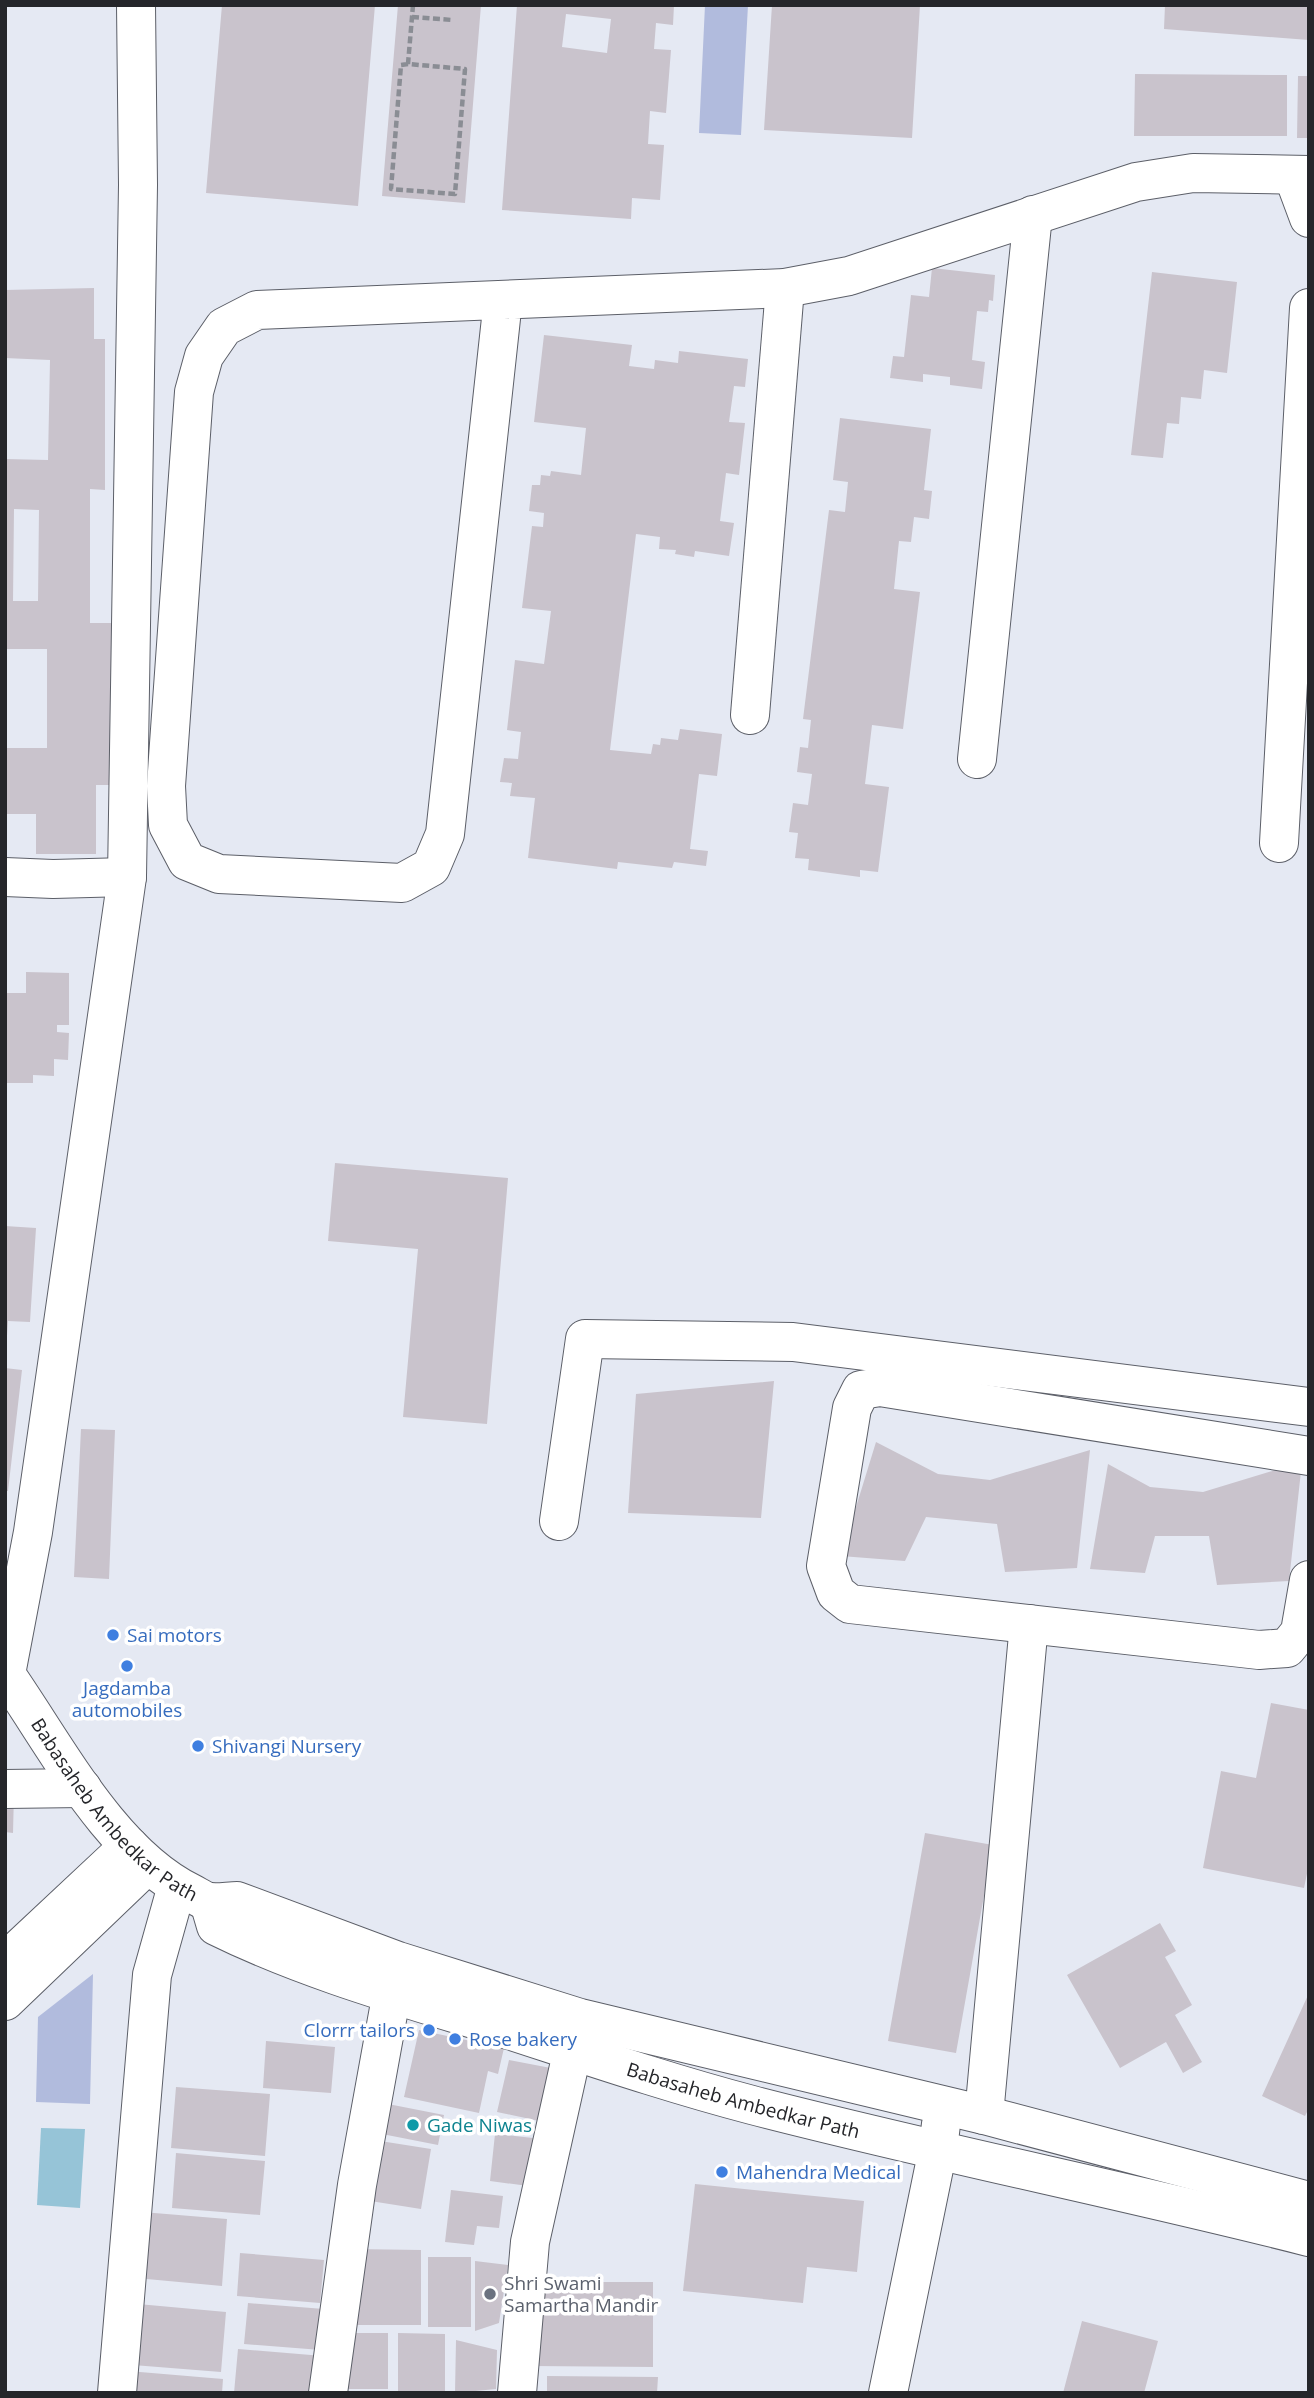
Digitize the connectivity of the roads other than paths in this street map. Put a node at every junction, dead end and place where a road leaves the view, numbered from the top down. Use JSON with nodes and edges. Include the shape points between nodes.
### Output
{"nodes":[{"id":1,"x":135,"y":5,"type":"edge"},
{"id":2,"x":1301,"y":175,"type":"edge"},
{"id":3,"x":1033,"y":215,"type":"junction"},
{"id":4,"x":1309,"y":218,"type":"edge"},
{"id":5,"x":785,"y":288,"type":"junction"},
{"id":6,"x":503,"y":300,"type":"junction"},
{"id":7,"x":1309,"y":307,"type":"edge"},
{"id":8,"x":750,"y":715,"type":"dead end"},
{"id":9,"x":977,"y":760,"type":"dead end"},
{"id":10,"x":1279,"y":843,"type":"dead end"},
{"id":11,"x":5,"y":877,"type":"edge"},
{"id":12,"x":127,"y":877,"type":"junction"},
{"id":13,"x":1309,"y":1407,"type":"edge"},
{"id":14,"x":1309,"y":1456,"type":"edge"},
{"id":15,"x":559,"y":1521,"type":"dead end"},
{"id":16,"x":1309,"y":1580,"type":"edge"},
{"id":17,"x":1029,"y":1624,"type":"junction"},
{"id":18,"x":5,"y":1674,"type":"edge"},
{"id":19,"x":82,"y":1788,"type":"junction"},
{"id":20,"x":5,"y":1789,"type":"edge"},
{"id":21,"x":166,"y":1875,"type":"junction"},
{"id":22,"x":5,"y":1962,"type":"edge"},
{"id":23,"x":395,"y":1977,"type":"junction"},
{"id":24,"x":5,"y":2001,"type":"edge"},
{"id":25,"x":576,"y":2034,"type":"junction"},
{"id":26,"x":943,"y":2105,"type":"junction"},
{"id":27,"x":984,"y":2115,"type":"junction"},
{"id":28,"x":938,"y":2149,"type":"junction"},
{"id":29,"x":1309,"y":2201,"type":"edge"},
{"id":30,"x":1309,"y":2237,"type":"edge"},
{"id":31,"x":117,"y":2393,"type":"edge"},
{"id":32,"x":328,"y":2393,"type":"edge"},
{"id":33,"x":517,"y":2393,"type":"edge"},
{"id":34,"x":888,"y":2393,"type":"edge"}],
"edges":[{"from":1,"to":12,"type":"street","via":[[138,185]]},
{"from":2,"to":3,"type":"street","via":[[1193,173],[1136,181]]},
{"from":2,"to":4,"type":"street"},
{"from":3,"to":5,"type":"street","via":[[849,276]]},
{"from":3,"to":9,"type":"street"},
{"from":5,"to":6,"type":"street"},
{"from":5,"to":8,"type":"street"},
{"from":6,"to":6,"type":"street","via":[[257,310],[224,327],[204,356],[194,392],[166,786],[168,825],[187,861],[219,874],[402,883],[431,867],[445,834]]},
{"from":7,"to":10,"type":"street"},
{"from":11,"to":12,"type":"street"},
{"from":12,"to":18,"type":"street","via":[[33,1532]]},
{"from":13,"to":15,"type":"street","via":[[793,1342],[585,1339]]},
{"from":14,"to":17,"type":"street","via":[[880,1387],[861,1391],[852,1408],[826,1566],[836,1593],[850,1604]]},
{"from":16,"to":17,"type":"street","via":[[1300,1632],[1287,1648],[1259,1650]]},
{"from":17,"to":27,"type":"street"},
{"from":18,"to":19,"type":"street","name":"Babasaheb Ambedkar Path"},
{"from":19,"to":20,"type":"street"},
{"from":19,"to":21,"type":"street","name":"Babasaheb Ambedkar Path"},
{"from":21,"to":22,"type":"street"},
{"from":21,"to":23,"type":"street","name":"Babasaheb Ambedkar Path","via":[[216,1926],[235,1935],[313,1966]]},
{"from":21,"to":24,"type":"street"},
{"from":21,"to":31,"type":"street","via":[[152,1975]]},
{"from":23,"to":25,"type":"street","name":"Babasaheb Ambedkar Path"},
{"from":23,"to":32,"type":"street","via":[[356,2185]]},
{"from":25,"to":26,"type":"street","name":"Babasaheb Ambedkar Path"},
{"from":25,"to":28,"type":"street","name":"Babasaheb Ambedkar Path","via":[[751,2105]]},
{"from":25,"to":33,"type":"street","via":[[530,2242]]},
{"from":26,"to":27,"type":"street","name":"Babasaheb Ambedkar Path"},
{"from":26,"to":28,"type":"street"},
{"from":27,"to":29,"type":"street","name":"Babasaheb Ambedkar Path"},
{"from":28,"to":30,"type":"street","name":"Babasaheb Ambedkar Path"},
{"from":28,"to":34,"type":"street"}]}
